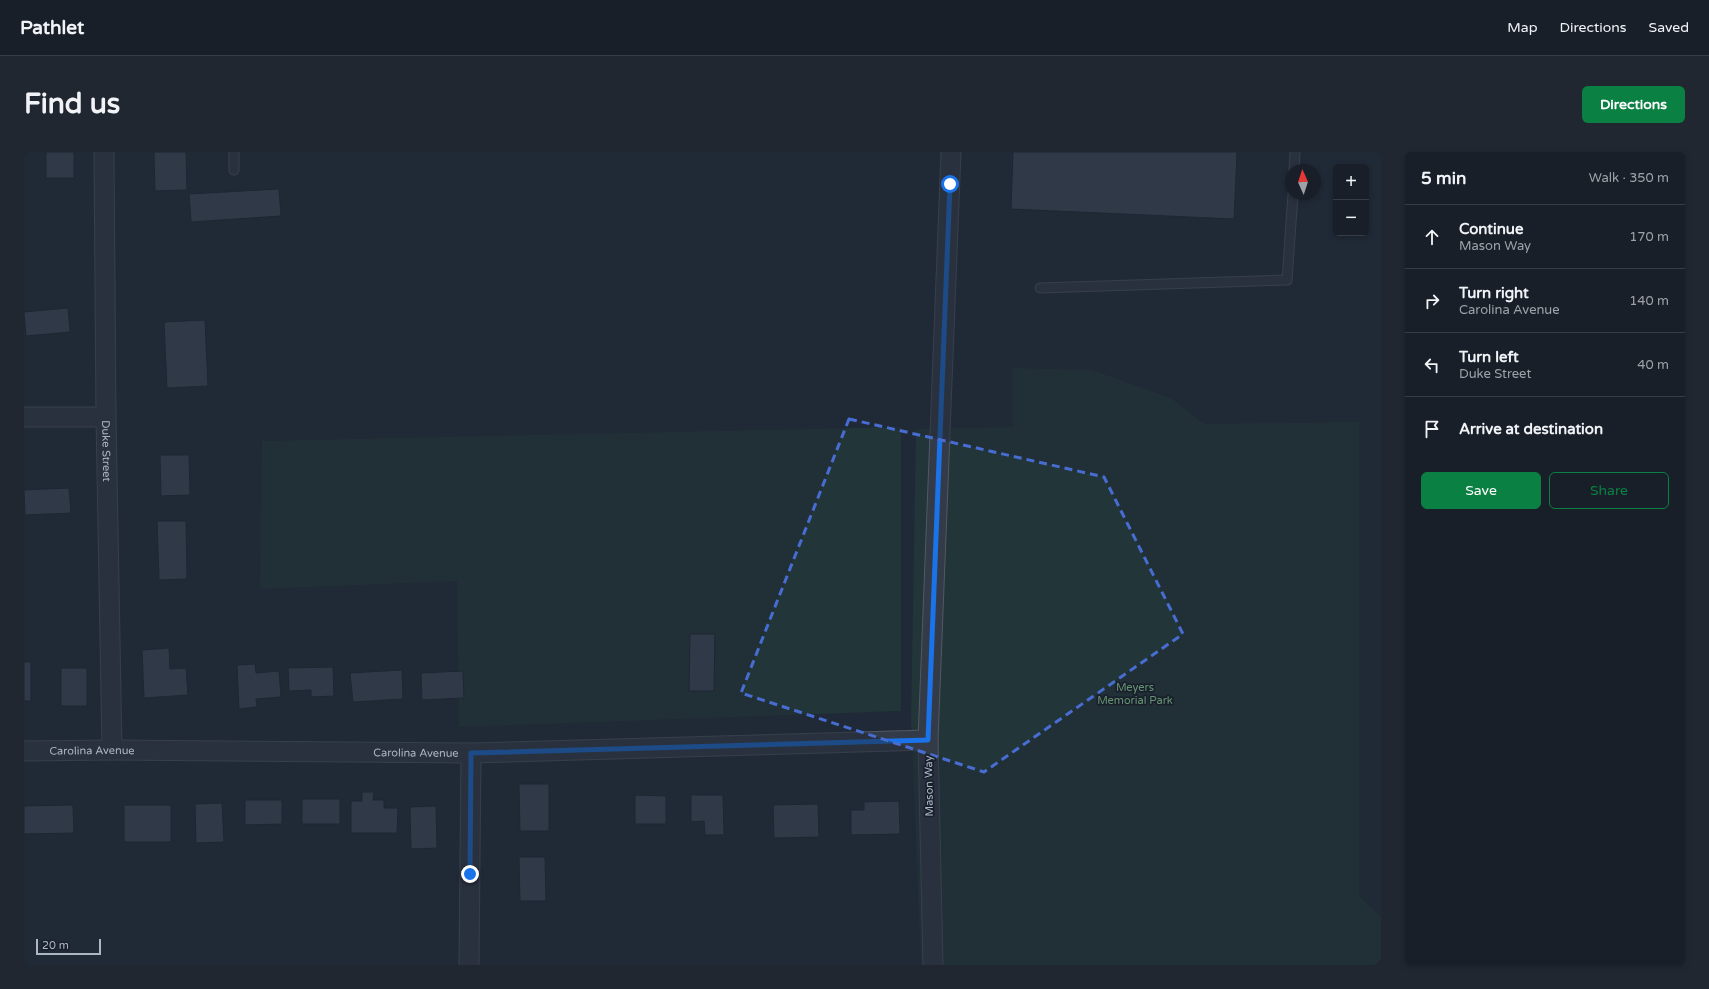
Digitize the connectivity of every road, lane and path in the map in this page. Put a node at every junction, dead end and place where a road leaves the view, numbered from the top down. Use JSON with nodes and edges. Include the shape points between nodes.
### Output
{"nodes":[{"id":1,"x":104,"y":152,"type":"edge"},
{"id":2,"x":234,"y":152,"type":"edge"},
{"id":3,"x":951,"y":152,"type":"edge"},
{"id":4,"x":1295,"y":152,"type":"edge"},
{"id":5,"x":1294,"y":164,"type":"edge"},
{"id":6,"x":234,"y":170,"type":"dead end"},
{"id":7,"x":1293,"y":200,"type":"edge"},
{"id":8,"x":1040,"y":288,"type":"dead end"},
{"id":9,"x":24,"y":417,"type":"edge"},
{"id":10,"x":106,"y":417,"type":"junction"},
{"id":11,"x":928,"y":740,"type":"junction"},
{"id":12,"x":112,"y":750,"type":"junction"},
{"id":13,"x":24,"y":751,"type":"edge"},
{"id":14,"x":471,"y":753,"type":"junction"},
{"id":15,"x":469,"y":965,"type":"edge"},
{"id":16,"x":933,"y":965,"type":"edge"}],
"edges":[{"from":1,"to":10,"type":"street","name":"Duke Street"},
{"from":2,"to":6,"type":"lane"},
{"from":3,"to":11,"type":"street","name":"Mason Way"},
{"from":4,"to":5,"type":"lane"},
{"from":7,"to":8,"type":"lane","via":[[1287,280]]},
{"from":9,"to":10,"type":"street"},
{"from":10,"to":12,"type":"street","name":"Duke Street"},
{"from":11,"to":14,"type":"street","name":"Carolina Avenue"},
{"from":11,"to":16,"type":"street","name":"Mason Way"},
{"from":12,"to":13,"type":"street","name":"Carolina Avenue"},
{"from":12,"to":14,"type":"street","name":"Carolina Avenue"},
{"from":14,"to":15,"type":"street"}]}
